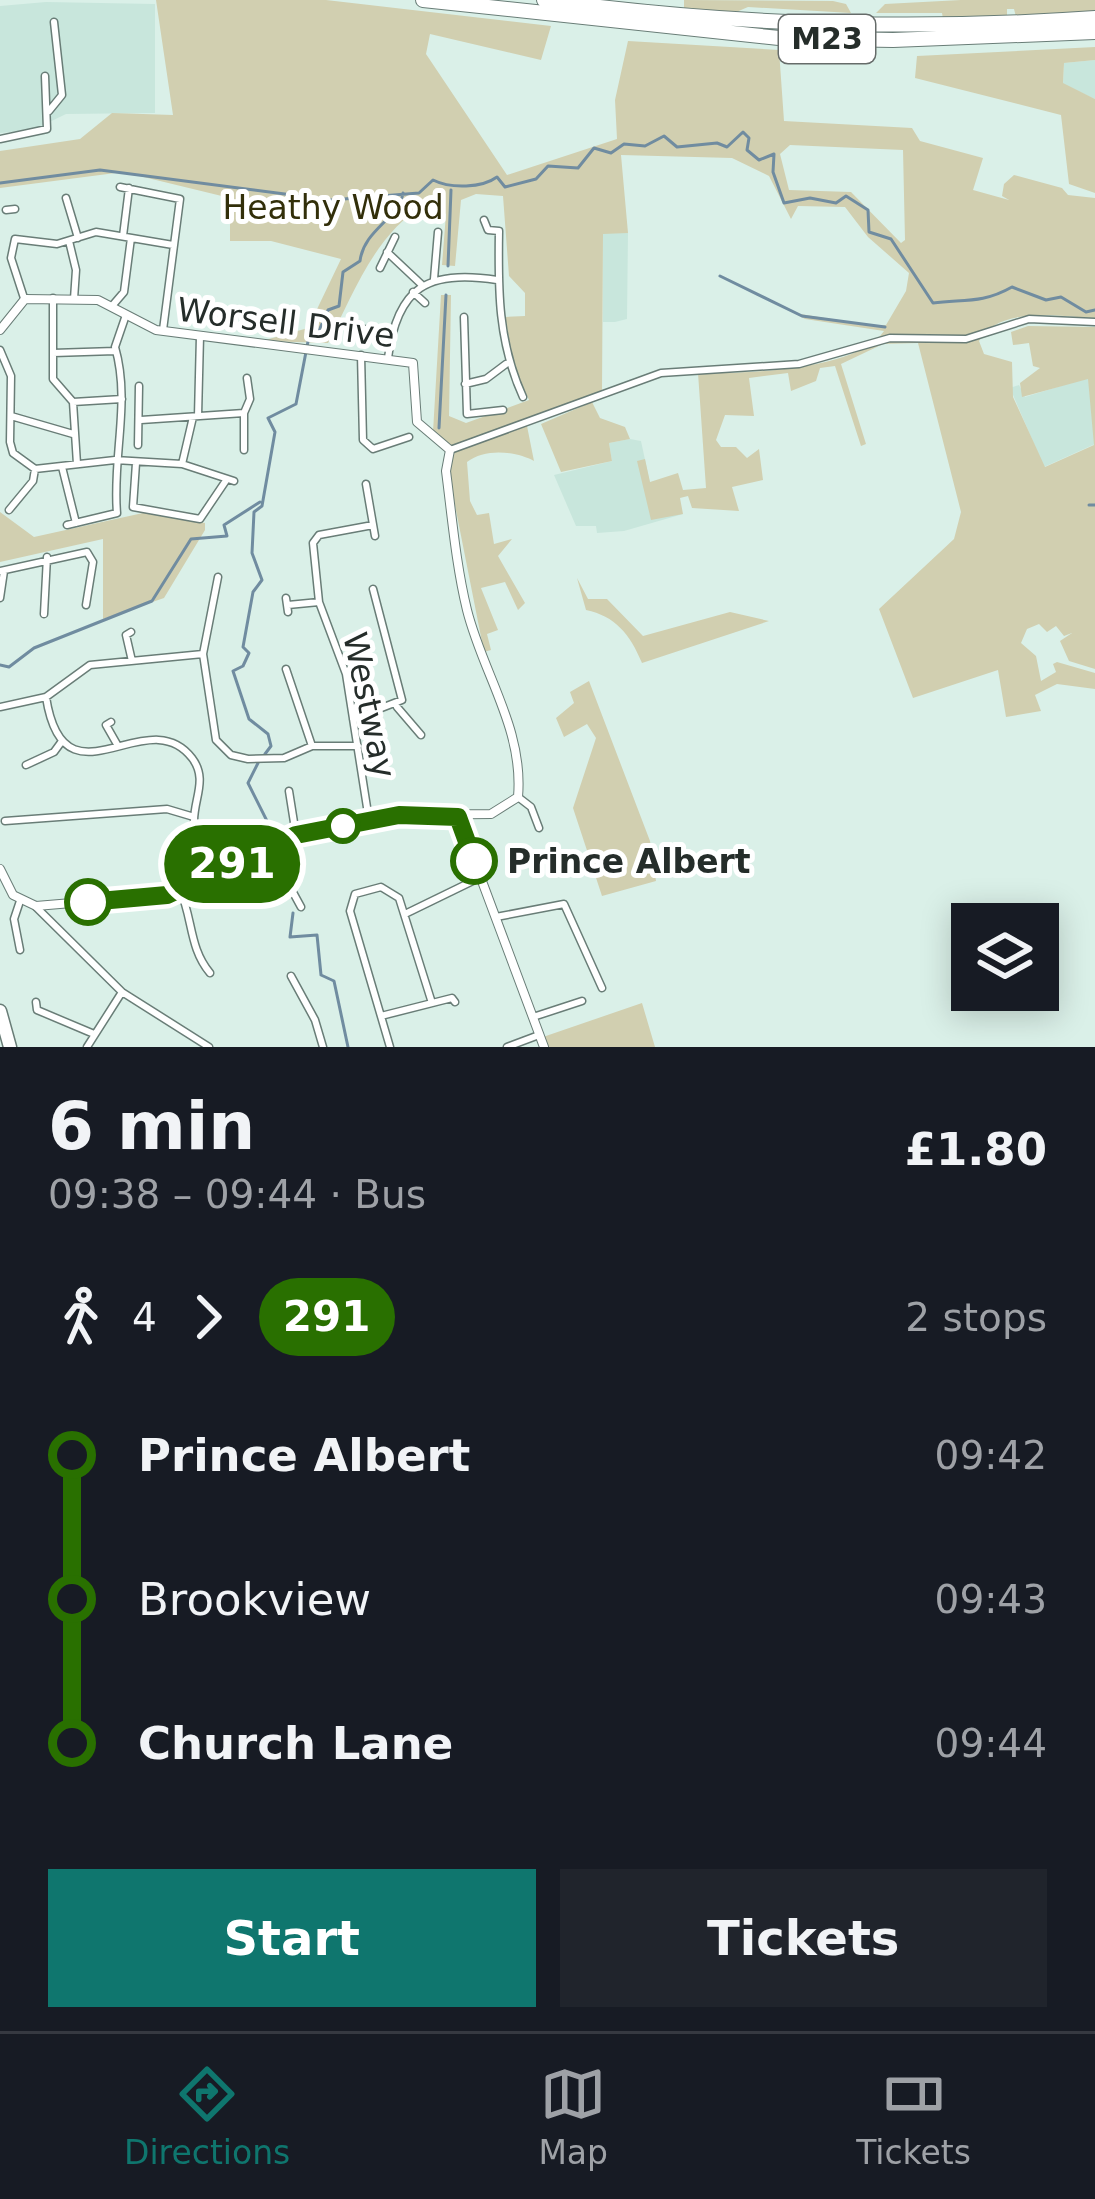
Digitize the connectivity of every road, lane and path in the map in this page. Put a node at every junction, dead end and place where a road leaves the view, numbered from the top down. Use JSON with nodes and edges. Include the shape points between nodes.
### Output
{"nodes":[{"id":1,"x":423,"y":0,"type":"edge"},
{"id":2,"x":544,"y":0,"type":"edge"},
{"id":3,"x":1095,"y":18,"type":"edge"},
{"id":4,"x":54,"y":22,"type":"dead end"},
{"id":5,"x":1095,"y":32,"type":"edge"},
{"id":6,"x":45,"y":76,"type":"dead end"},
{"id":7,"x":49,"y":111,"type":"junction"},
{"id":8,"x":0,"y":139,"type":"edge"},
{"id":9,"x":66,"y":198,"type":"dead end"},
{"id":10,"x":484,"y":220,"type":"dead end"},
{"id":11,"x":438,"y":232,"type":"dead end"},
{"id":12,"x":127,"y":237,"type":"junction"},
{"id":13,"x":395,"y":237,"type":"dead end"},
{"id":14,"x":73,"y":239,"type":"junction"},
{"id":15,"x":173,"y":245,"type":"junction"},
{"id":16,"x":10,"y":249,"type":"junction"},
{"id":17,"x":0,"y":252,"type":"edge"},
{"id":18,"x":387,"y":252,"type":"junction"},
{"id":19,"x":380,"y":268,"type":"dead end"},
{"id":20,"x":434,"y":279,"type":"junction"},
{"id":21,"x":497,"y":280,"type":"junction"},
{"id":22,"x":421,"y":284,"type":"junction"},
{"id":23,"x":413,"y":292,"type":"junction"},
{"id":24,"x":53,"y":298,"type":"junction"},
{"id":25,"x":25,"y":299,"type":"junction"},
{"id":26,"x":74,"y":299,"type":"junction"},
{"id":27,"x":425,"y":303,"type":"dead end"},
{"id":28,"x":112,"y":306,"type":"junction"},
{"id":29,"x":126,"y":315,"type":"junction"},
{"id":30,"x":464,"y":317,"type":"dead end"},
{"id":31,"x":1095,"y":322,"type":"edge"},
{"id":32,"x":354,"y":328,"type":"dead end"},
{"id":33,"x":0,"y":330,"type":"edge"},
{"id":34,"x":163,"y":330,"type":"junction"},
{"id":35,"x":392,"y":332,"type":"junction"},
{"id":36,"x":200,"y":335,"type":"junction"},
{"id":37,"x":0,"y":350,"type":"edge"},
{"id":38,"x":115,"y":351,"type":"junction"},
{"id":39,"x":52,"y":352,"type":"junction"},
{"id":40,"x":361,"y":355,"type":"junction"},
{"id":41,"x":388,"y":358,"type":"junction"},
{"id":42,"x":506,"y":364,"type":"junction"},
{"id":43,"x":247,"y":378,"type":"dead end"},
{"id":44,"x":465,"y":384,"type":"junction"},
{"id":45,"x":139,"y":386,"type":"dead end"},
{"id":46,"x":523,"y":397,"type":"dead end"},
{"id":47,"x":122,"y":398,"type":"junction"},
{"id":48,"x":73,"y":402,"type":"junction"},
{"id":49,"x":503,"y":410,"type":"dead end"},
{"id":50,"x":244,"y":413,"type":"junction"},
{"id":51,"x":194,"y":417,"type":"junction"},
{"id":52,"x":10,"y":420,"type":"junction"},
{"id":53,"x":141,"y":420,"type":"junction"},
{"id":54,"x":0,"y":425,"type":"edge"},
{"id":55,"x":75,"y":434,"type":"junction"},
{"id":56,"x":409,"y":437,"type":"dead end"},
{"id":57,"x":138,"y":445,"type":"dead end"},
{"id":58,"x":450,"y":450,"type":"junction"},
{"id":59,"x":244,"y":451,"type":"dead end"},
{"id":60,"x":115,"y":460,"type":"junction"},
{"id":61,"x":136,"y":463,"type":"junction"},
{"id":62,"x":77,"y":464,"type":"junction"},
{"id":63,"x":182,"y":464,"type":"junction"},
{"id":64,"x":62,"y":466,"type":"junction"},
{"id":65,"x":35,"y":469,"type":"junction"},
{"id":66,"x":367,"y":484,"type":"dead end"},
{"id":67,"x":9,"y":510,"type":"dead end"},
{"id":68,"x":373,"y":525,"type":"junction"},
{"id":69,"x":375,"y":536,"type":"dead end"},
{"id":70,"x":47,"y":557,"type":"junction"},
{"id":71,"x":2,"y":571,"type":"edge"},
{"id":72,"x":219,"y":574,"type":"dead end"},
{"id":73,"x":373,"y":589,"type":"dead end"},
{"id":74,"x":0,"y":598,"type":"edge"},
{"id":75,"x":319,"y":602,"type":"junction"},
{"id":76,"x":86,"y":605,"type":"dead end"},
{"id":77,"x":287,"y":605,"type":"dead end"},
{"id":78,"x":44,"y":614,"type":"dead end"},
{"id":79,"x":130,"y":632,"type":"dead end"},
{"id":80,"x":203,"y":654,"type":"junction"},
{"id":81,"x":132,"y":661,"type":"junction"},
{"id":82,"x":286,"y":668,"type":"dead end"},
{"id":83,"x":46,"y":697,"type":"junction"},
{"id":84,"x":0,"y":707,"type":"edge"},
{"id":85,"x":397,"y":707,"type":"junction"},
{"id":86,"x":353,"y":719,"type":"junction"},
{"id":87,"x":111,"y":722,"type":"dead end"},
{"id":88,"x":422,"y":736,"type":"dead end"},
{"id":89,"x":62,"y":741,"type":"junction"},
{"id":90,"x":118,"y":746,"type":"junction"},
{"id":91,"x":312,"y":746,"type":"junction"},
{"id":92,"x":358,"y":746,"type":"junction"},
{"id":93,"x":26,"y":765,"type":"dead end"},
{"id":94,"x":289,"y":791,"type":"dead end"},
{"id":95,"x":518,"y":797,"type":"junction"},
{"id":96,"x":458,"y":817,"type":"junction"},
{"id":97,"x":194,"y":818,"type":"junction"},
{"id":98,"x":369,"y":820,"type":"junction"},
{"id":99,"x":4,"y":821,"type":"dead end"},
{"id":100,"x":539,"y":828,"type":"dead end"},
{"id":101,"x":296,"y":835,"type":"junction"},
{"id":102,"x":275,"y":843,"type":"junction"},
{"id":103,"x":0,"y":869,"type":"edge"},
{"id":104,"x":210,"y":875,"type":"junction"},
{"id":105,"x":481,"y":877,"type":"junction"},
{"id":106,"x":255,"y":882,"type":"dead end"},
{"id":107,"x":289,"y":884,"type":"junction"},
{"id":108,"x":180,"y":890,"type":"junction"},
{"id":109,"x":20,"y":901,"type":"junction"},
{"id":110,"x":36,"y":907,"type":"junction"},
{"id":111,"x":301,"y":908,"type":"dead end"},
{"id":112,"x":405,"y":914,"type":"junction"},
{"id":113,"x":496,"y":917,"type":"junction"},
{"id":114,"x":20,"y":945,"type":"dead end"},
{"id":115,"x":210,"y":973,"type":"dead end"},
{"id":116,"x":291,"y":976,"type":"dead end"},
{"id":117,"x":283,"y":988,"type":"dead end"},
{"id":118,"x":602,"y":988,"type":"dead end"},
{"id":119,"x":294,"y":990,"type":"junction"},
{"id":120,"x":122,"y":992,"type":"junction"},
{"id":121,"x":454,"y":998,"type":"dead end"},
{"id":122,"x":579,"y":1001,"type":"dead end"},
{"id":123,"x":36,"y":1002,"type":"dead end"},
{"id":124,"x":432,"y":1003,"type":"junction"},
{"id":125,"x":0,"y":1011,"type":"edge"},
{"id":126,"x":381,"y":1016,"type":"junction"},
{"id":127,"x":532,"y":1017,"type":"junction"},
{"id":128,"x":94,"y":1034,"type":"junction"},
{"id":129,"x":539,"y":1035,"type":"junction"},
{"id":130,"x":10,"y":1047,"type":"edge"},
{"id":131,"x":87,"y":1047,"type":"edge"},
{"id":132,"x":209,"y":1047,"type":"edge"},
{"id":133,"x":323,"y":1047,"type":"edge"},
{"id":134,"x":390,"y":1047,"type":"edge"},
{"id":135,"x":507,"y":1047,"type":"edge"},
{"id":136,"x":544,"y":1047,"type":"edge"}],
"edges":[{"from":1,"to":5,"type":"highway","number":"M23","via":[[779,38]]},
{"from":2,"to":3,"type":"highway","number":"M23","via":[[857,26]]},
{"from":4,"to":7,"type":"street","via":[[62,95]]},
{"from":6,"to":7,"type":"street"},
{"from":7,"to":8,"type":"street","via":[[41,134]]},
{"from":9,"to":14,"type":"street"},
{"from":10,"to":21,"type":"street","via":[[488,230],[499,228]]},
{"from":11,"to":20,"type":"street"},
{"from":12,"to":14,"type":"street","via":[[96,232]]},
{"from":12,"to":15,"type":"street"},
{"from":12,"to":15,"type":"street","via":[[125,187],[180,199]]},
{"from":12,"to":28,"type":"street","via":[[124,292]]},
{"from":13,"to":18,"type":"street"},
{"from":14,"to":16,"type":"street","via":[[15,239]]},
{"from":14,"to":26,"type":"street"},
{"from":15,"to":34,"type":"street"},
{"from":16,"to":17,"type":"street"},
{"from":16,"to":25,"type":"street"},
{"from":18,"to":19,"type":"street"},
{"from":18,"to":22,"type":"street"},
{"from":20,"to":21,"type":"street"},
{"from":20,"to":22,"type":"street"},
{"from":21,"to":42,"type":"street"},
{"from":22,"to":23,"type":"street"},
{"from":23,"to":27,"type":"street"},
{"from":23,"to":35,"type":"street"},
{"from":24,"to":25,"type":"street","name":"Worsell Drive"},
{"from":24,"to":26,"type":"street","name":"Worsell Drive"},
{"from":24,"to":39,"type":"street"},
{"from":25,"to":33,"type":"street"},
{"from":26,"to":28,"type":"street","name":"Worsell Drive"},
{"from":28,"to":29,"type":"street","name":"Worsell Drive"},
{"from":29,"to":34,"type":"street","name":"Worsell Drive"},
{"from":29,"to":38,"type":"street"},
{"from":30,"to":44,"type":"street"},
{"from":31,"to":58,"type":"street","via":[[1026,320],[965,339],[890,338],[799,364],[664,372]]},
{"from":32,"to":35,"type":"street"},
{"from":34,"to":36,"type":"street","name":"Worsell Drive"},
{"from":35,"to":41,"type":"street"},
{"from":36,"to":40,"type":"street","name":"Worsell Drive"},
{"from":36,"to":51,"type":"street"},
{"from":37,"to":52,"type":"street","via":[[10,373]]},
{"from":38,"to":39,"type":"street"},
{"from":38,"to":47,"type":"street"},
{"from":39,"to":48,"type":"street","via":[[52,379]]},
{"from":40,"to":41,"type":"street","name":"Worsell Drive"},
{"from":40,"to":56,"type":"street","via":[[364,450]]},
{"from":41,"to":58,"type":"street","name":"Worsell Drive","via":[[412,363],[410,405],[421,430]]},
{"from":42,"to":44,"type":"street"},
{"from":42,"to":46,"type":"street"},
{"from":43,"to":50,"type":"street"},
{"from":44,"to":49,"type":"street","via":[[467,414]]},
{"from":45,"to":53,"type":"street"},
{"from":47,"to":48,"type":"street"},
{"from":47,"to":60,"type":"street"},
{"from":48,"to":55,"type":"street"},
{"from":50,"to":51,"type":"street"},
{"from":50,"to":59,"type":"street"},
{"from":51,"to":53,"type":"street"},
{"from":51,"to":63,"type":"street"},
{"from":52,"to":54,"type":"street"},
{"from":52,"to":55,"type":"street","via":[[30,417]]},
{"from":52,"to":65,"type":"street","via":[[14,452]]},
{"from":53,"to":57,"type":"street"},
{"from":55,"to":62,"type":"street"},
{"from":58,"to":95,"type":"street","via":[[446,471],[467,611],[518,748]]},
{"from":60,"to":61,"type":"street"},
{"from":60,"to":62,"type":"street"},
{"from":60,"to":64,"type":"street","via":[[117,513],[76,523]]},
{"from":61,"to":63,"type":"street"},
{"from":61,"to":63,"type":"street","via":[[134,507],[200,518],[231,480]]},
{"from":62,"to":64,"type":"street"},
{"from":64,"to":65,"type":"street"},
{"from":65,"to":67,"type":"street"},
{"from":66,"to":68,"type":"street"},
{"from":68,"to":69,"type":"street"},
{"from":68,"to":75,"type":"street","name":"Westway","via":[[315,538]]},
{"from":70,"to":71,"type":"street"},
{"from":70,"to":76,"type":"street","via":[[91,556]]},
{"from":70,"to":78,"type":"street"},
{"from":71,"to":74,"type":"street"},
{"from":72,"to":80,"type":"street"},
{"from":73,"to":85,"type":"street","via":[[402,689]]},
{"from":75,"to":77,"type":"street","name":"Westway"},
{"from":75,"to":86,"type":"street","name":"Westway"},
{"from":79,"to":81,"type":"street"},
{"from":80,"to":81,"type":"street"},
{"from":80,"to":91,"type":"street","via":[[216,740],[231,755],[284,758]]},
{"from":81,"to":83,"type":"street","via":[[83,668]]},
{"from":82,"to":91,"type":"street"},
{"from":83,"to":84,"type":"street"},
{"from":83,"to":89,"type":"street"},
{"from":85,"to":86,"type":"street"},
{"from":85,"to":88,"type":"street"},
{"from":86,"to":92,"type":"street","name":"Westway"},
{"from":87,"to":90,"type":"street"},
{"from":89,"to":90,"type":"street","via":[[94,756]]},
{"from":89,"to":93,"type":"street"},
{"from":90,"to":97,"type":"street","via":[[162,740],[186,752],[200,775]]},
{"from":91,"to":92,"type":"street"},
{"from":92,"to":98,"type":"street","name":"Westway"},
{"from":94,"to":101,"type":"street"},
{"from":95,"to":96,"type":"street","via":[[491,814]]},
{"from":95,"to":100,"type":"street"},
{"from":96,"to":98,"type":"street"},
{"from":96,"to":105,"type":"street"},
{"from":97,"to":99,"type":"street","via":[[167,809]]},
{"from":97,"to":104,"type":"street"},
{"from":98,"to":101,"type":"street"},
{"from":101,"to":102,"type":"street"},
{"from":102,"to":104,"type":"street"},
{"from":102,"to":107,"type":"street"},
{"from":103,"to":109,"type":"street"},
{"from":104,"to":108,"type":"street"},
{"from":105,"to":112,"type":"street"},
{"from":105,"to":113,"type":"street"},
{"from":106,"to":107,"type":"street","via":[[263,896]]},
{"from":107,"to":111,"type":"street"},
{"from":108,"to":110,"type":"street"},
{"from":108,"to":115,"type":"street","via":[[197,958]]},
{"from":109,"to":110,"type":"street"},
{"from":109,"to":114,"type":"street"},
{"from":110,"to":120,"type":"street"},
{"from":112,"to":124,"type":"street"},
{"from":112,"to":126,"type":"street","via":[[390,889],[349,900]]},
{"from":113,"to":118,"type":"street","via":[[564,904]]},
{"from":113,"to":127,"type":"street"},
{"from":116,"to":119,"type":"street"},
{"from":117,"to":119,"type":"street"},
{"from":119,"to":133,"type":"street"},
{"from":120,"to":128,"type":"street"},
{"from":120,"to":132,"type":"street"},
{"from":121,"to":124,"type":"street"},
{"from":122,"to":127,"type":"street"},
{"from":123,"to":128,"type":"street","via":[[37,1010]]},
{"from":124,"to":126,"type":"street"},
{"from":125,"to":130,"type":"highway"},
{"from":126,"to":134,"type":"street"},
{"from":127,"to":129,"type":"street"},
{"from":128,"to":131,"type":"street"},
{"from":129,"to":135,"type":"street"},
{"from":129,"to":136,"type":"street"}]}
